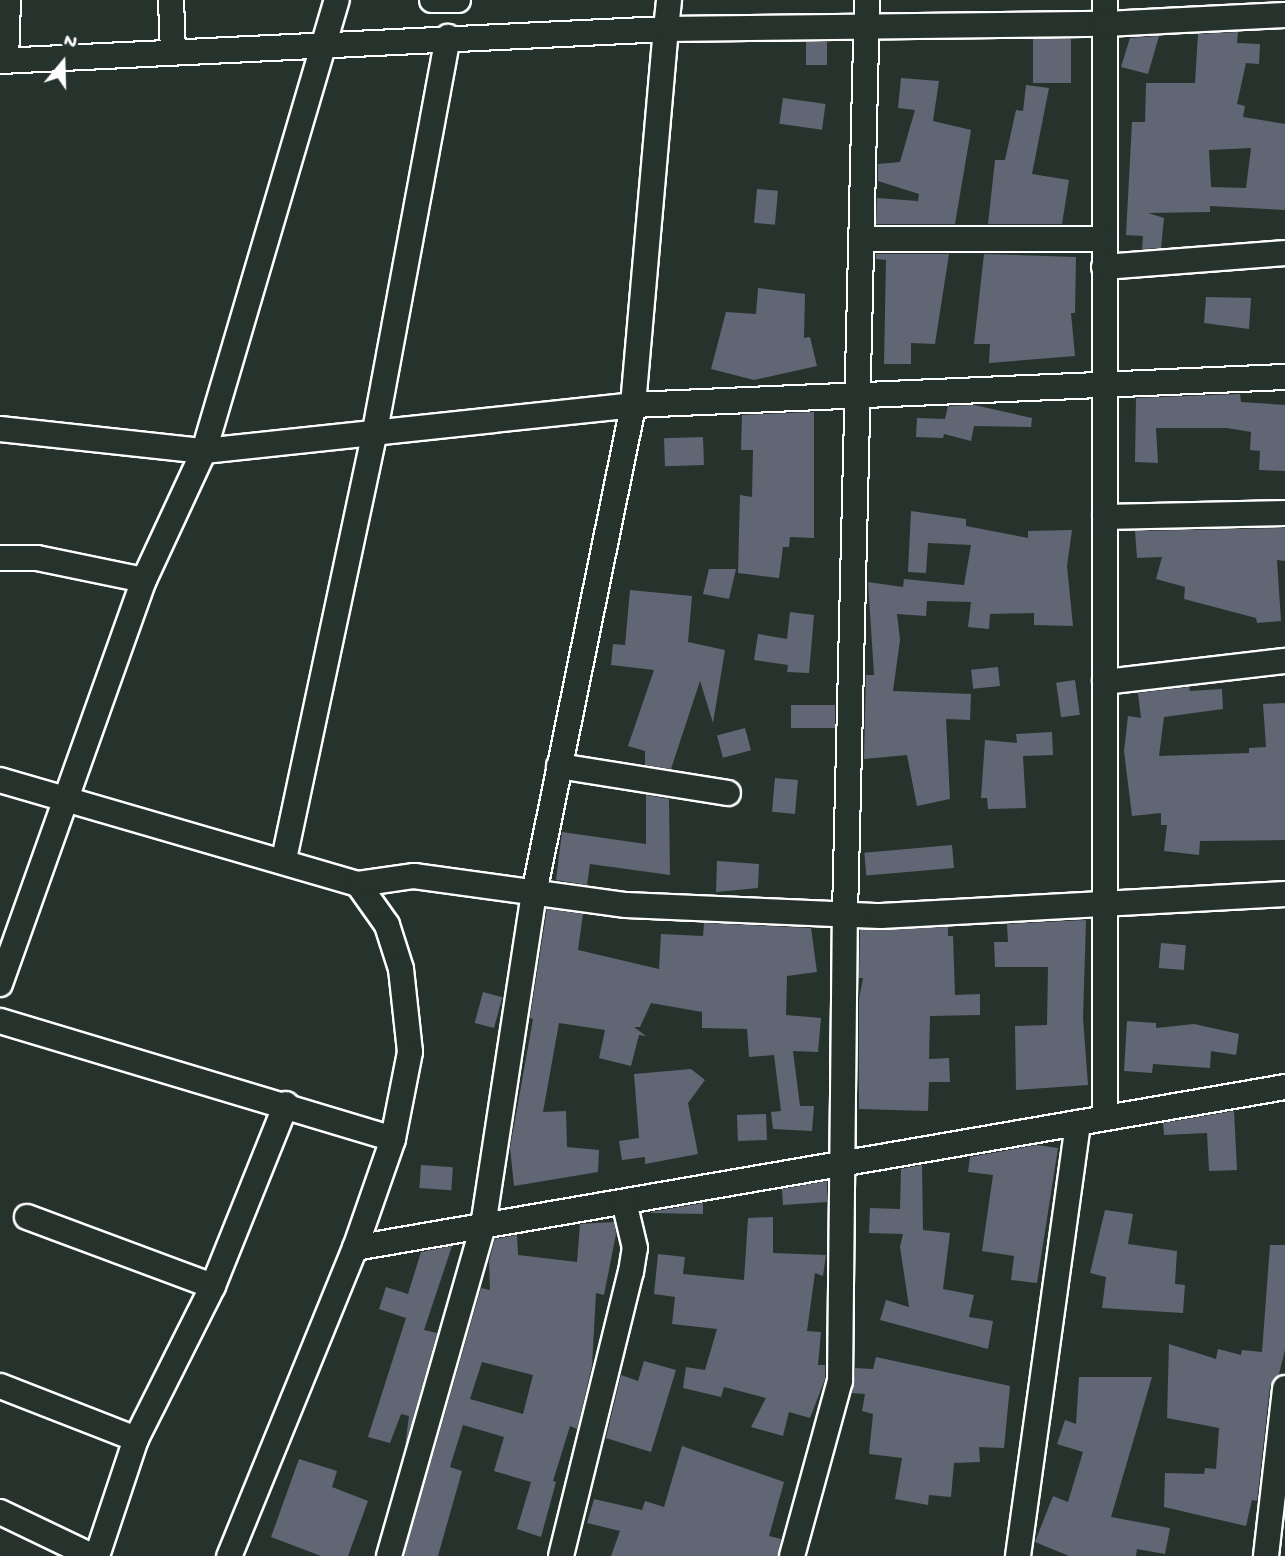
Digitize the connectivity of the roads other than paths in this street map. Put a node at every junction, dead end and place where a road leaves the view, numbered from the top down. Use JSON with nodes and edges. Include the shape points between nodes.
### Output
{"nodes":[{"id":1,"x":8,"y":0,"type":"edge"},
{"id":2,"x":172,"y":0,"type":"edge"},
{"id":3,"x":337,"y":0,"type":"edge"},
{"id":4,"x":432,"y":0,"type":"edge"},
{"id":5,"x":458,"y":0,"type":"edge"},
{"id":6,"x":669,"y":0,"type":"edge"},
{"id":7,"x":867,"y":0,"type":"edge"},
{"id":8,"x":1105,"y":12,"type":"edge"},
{"id":9,"x":1285,"y":15,"type":"edge"},
{"id":10,"x":867,"y":26,"type":"junction"},
{"id":11,"x":666,"y":29,"type":"junction"},
{"id":12,"x":447,"y":37,"type":"junction"},
{"id":13,"x":324,"y":42,"type":"junction"},
{"id":14,"x":173,"y":51,"type":"junction"},
{"id":15,"x":3,"y":61,"type":"edge"},
{"id":16,"x":861,"y":239,"type":"junction"},
{"id":17,"x":1104,"y":239,"type":"junction"},
{"id":18,"x":1285,"y":253,"type":"edge"},
{"id":19,"x":1104,"y":267,"type":"junction"},
{"id":20,"x":1285,"y":377,"type":"edge"},
{"id":21,"x":1105,"y":384,"type":"junction"},
{"id":22,"x":858,"y":394,"type":"junction"},
{"id":23,"x":633,"y":405,"type":"junction"},
{"id":24,"x":0,"y":429,"type":"edge"},
{"id":25,"x":374,"y":436,"type":"junction"},
{"id":26,"x":204,"y":451,"type":"junction"},
{"id":27,"x":1285,"y":513,"type":"edge"},
{"id":28,"x":1105,"y":517,"type":"junction"},
{"id":29,"x":0,"y":558,"type":"edge"},
{"id":30,"x":144,"y":580,"type":"junction"},
{"id":31,"x":1285,"y":661,"type":"edge"},
{"id":32,"x":1105,"y":682,"type":"junction"},
{"id":33,"x":559,"y":766,"type":"junction"},
{"id":34,"x":0,"y":780,"type":"edge"},
{"id":35,"x":729,"y":793,"type":"dead end"},
{"id":36,"x":66,"y":797,"type":"junction"},
{"id":37,"x":284,"y":859,"type":"junction"},
{"id":38,"x":358,"y":884,"type":"junction"},
{"id":39,"x":534,"y":892,"type":"junction"},
{"id":40,"x":1285,"y":894,"type":"edge"},
{"id":41,"x":1105,"y":903,"type":"junction"},
{"id":42,"x":845,"y":914,"type":"junction"},
{"id":43,"x":0,"y":984,"type":"edge"},
{"id":44,"x":0,"y":1021,"type":"edge"},
{"id":45,"x":1285,"y":1087,"type":"edge"},
{"id":46,"x":286,"y":1104,"type":"junction"},
{"id":47,"x":1105,"y":1118,"type":"junction"},
{"id":48,"x":1078,"y":1123,"type":"junction"},
{"id":49,"x":393,"y":1139,"type":"junction"},
{"id":50,"x":844,"y":1164,"type":"junction"},
{"id":51,"x":624,"y":1202,"type":"junction"},
{"id":52,"x":27,"y":1217,"type":"dead end"},
{"id":53,"x":483,"y":1226,"type":"junction"},
{"id":54,"x":355,"y":1248,"type":"junction"},
{"id":55,"x":213,"y":1286,"type":"junction"},
{"id":56,"x":0,"y":1386,"type":"edge"},
{"id":57,"x":1285,"y":1388,"type":"edge"},
{"id":58,"x":136,"y":1439,"type":"junction"},
{"id":59,"x":0,"y":1512,"type":"edge"},
{"id":60,"x":95,"y":1556,"type":"edge"},
{"id":61,"x":229,"y":1556,"type":"edge"},
{"id":62,"x":389,"y":1556,"type":"edge"},
{"id":63,"x":561,"y":1556,"type":"edge"},
{"id":64,"x":792,"y":1556,"type":"edge"},
{"id":65,"x":1018,"y":1556,"type":"edge"},
{"id":66,"x":1266,"y":1556,"type":"edge"}],
"edges":[{"from":1,"to":15,"type":"street"},
{"from":2,"to":14,"type":"street"},
{"from":3,"to":13,"type":"street"},
{"from":4,"to":5,"type":"street"},
{"from":6,"to":11,"type":"street"},
{"from":7,"to":10,"type":"street"},
{"from":8,"to":9,"type":"street"},
{"from":8,"to":10,"type":"street"},
{"from":8,"to":17,"type":"street"},
{"from":10,"to":11,"type":"street"},
{"from":10,"to":16,"type":"street"},
{"from":11,"to":12,"type":"street"},
{"from":11,"to":23,"type":"street"},
{"from":12,"to":13,"type":"street"},
{"from":12,"to":25,"type":"street"},
{"from":13,"to":14,"type":"street"},
{"from":13,"to":26,"type":"street"},
{"from":14,"to":15,"type":"street"},
{"from":16,"to":17,"type":"street"},
{"from":16,"to":22,"type":"street"},
{"from":17,"to":19,"type":"street"},
{"from":18,"to":19,"type":"street"},
{"from":19,"to":21,"type":"street"},
{"from":20,"to":21,"type":"street"},
{"from":21,"to":22,"type":"street"},
{"from":21,"to":28,"type":"street"},
{"from":22,"to":23,"type":"street"},
{"from":22,"to":42,"type":"street"},
{"from":23,"to":25,"type":"street"},
{"from":23,"to":33,"type":"street"},
{"from":24,"to":26,"type":"street"},
{"from":25,"to":26,"type":"street"},
{"from":25,"to":37,"type":"street"},
{"from":26,"to":30,"type":"street"},
{"from":27,"to":28,"type":"street"},
{"from":28,"to":32,"type":"street"},
{"from":29,"to":30,"type":"street","via":[[37,558]]},
{"from":30,"to":36,"type":"street"},
{"from":31,"to":32,"type":"street"},
{"from":32,"to":41,"type":"street"},
{"from":33,"to":35,"type":"street"},
{"from":33,"to":39,"type":"street"},
{"from":34,"to":36,"type":"street"},
{"from":36,"to":37,"type":"street"},
{"from":36,"to":43,"type":"street"},
{"from":37,"to":38,"type":"street"},
{"from":38,"to":39,"type":"street","via":[[414,876]]},
{"from":38,"to":49,"type":"street","via":[[387,925],[408,1005],[410,1052]]},
{"from":39,"to":42,"type":"street","via":[[626,905]]},
{"from":39,"to":53,"type":"street"},
{"from":40,"to":41,"type":"street"},
{"from":41,"to":42,"type":"street"},
{"from":41,"to":47,"type":"street"},
{"from":42,"to":50,"type":"street"},
{"from":44,"to":46,"type":"street"},
{"from":45,"to":47,"type":"street"},
{"from":46,"to":49,"type":"street"},
{"from":46,"to":55,"type":"street"},
{"from":47,"to":48,"type":"street"},
{"from":48,"to":50,"type":"street"},
{"from":48,"to":65,"type":"street"},
{"from":49,"to":54,"type":"street"},
{"from":50,"to":51,"type":"street"},
{"from":50,"to":64,"type":"street","via":[[840,1381]]},
{"from":51,"to":53,"type":"street"},
{"from":51,"to":63,"type":"street","via":[[635,1248],[631,1272]]},
{"from":52,"to":55,"type":"street"},
{"from":53,"to":54,"type":"street"},
{"from":53,"to":62,"type":"street"},
{"from":54,"to":61,"type":"street"},
{"from":55,"to":58,"type":"street"},
{"from":56,"to":58,"type":"street"},
{"from":57,"to":66,"type":"street"},
{"from":58,"to":60,"type":"street"},
{"from":59,"to":60,"type":"street"}]}
